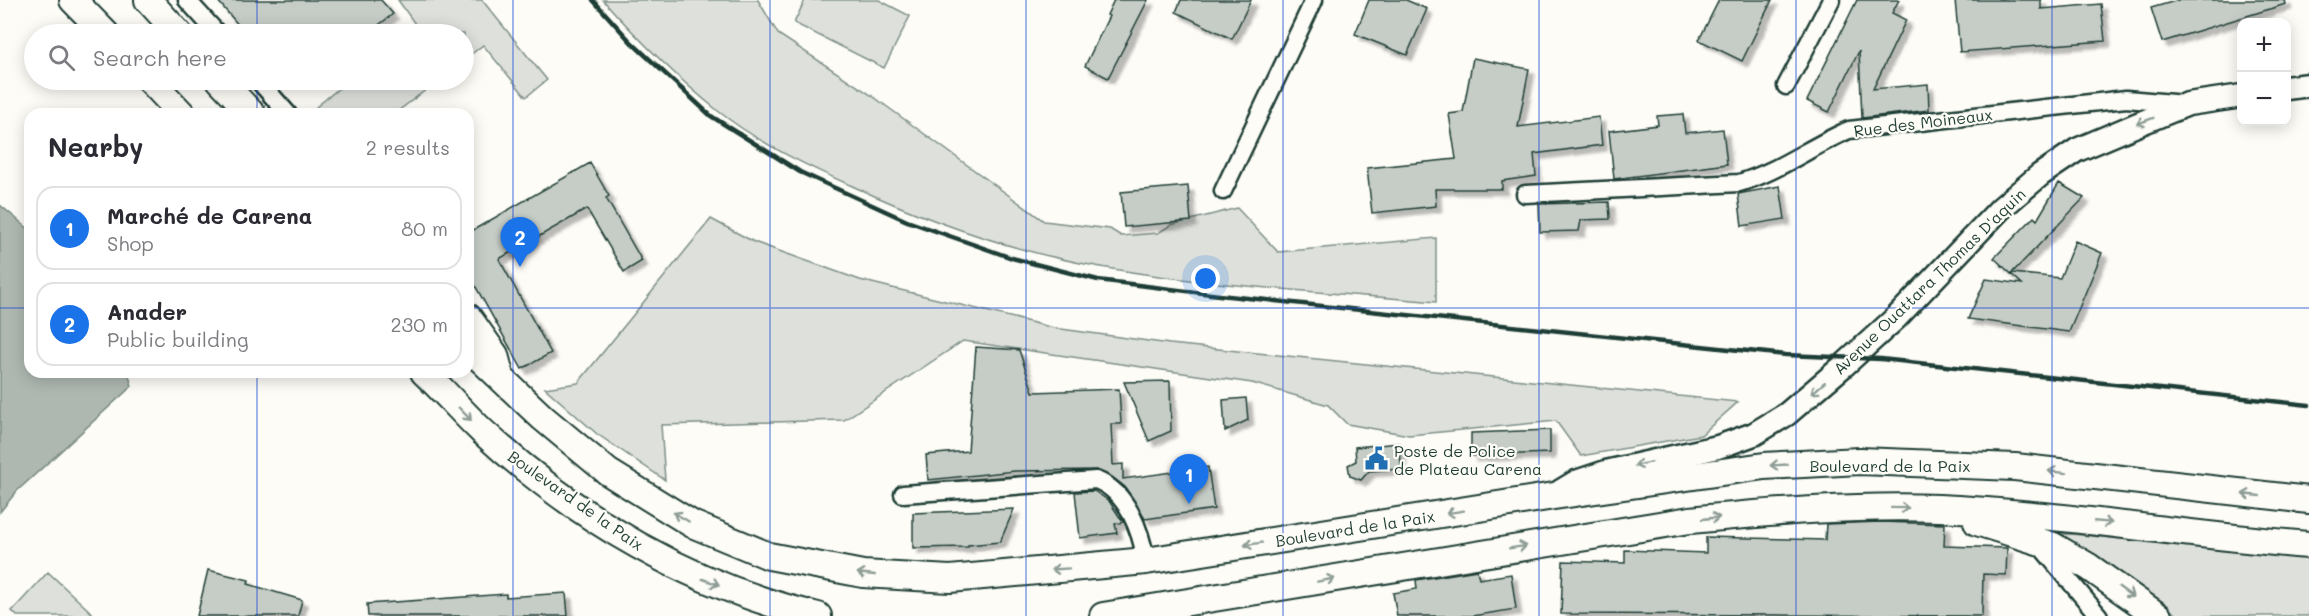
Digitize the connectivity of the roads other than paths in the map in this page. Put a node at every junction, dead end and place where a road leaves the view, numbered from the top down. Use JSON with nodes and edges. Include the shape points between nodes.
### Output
{"nodes":[{"id":1,"x":73,"y":0,"type":"edge"},
{"id":2,"x":148,"y":0,"type":"edge"},
{"id":3,"x":187,"y":0,"type":"edge"},
{"id":4,"x":1314,"y":0,"type":"edge"},
{"id":5,"x":1831,"y":0,"type":"edge"},
{"id":6,"x":96,"y":24,"type":"edge"},
{"id":7,"x":170,"y":24,"type":"edge"},
{"id":8,"x":209,"y":24,"type":"edge"},
{"id":9,"x":2309,"y":85,"type":"edge"},
{"id":10,"x":1786,"y":86,"type":"dead end"},
{"id":11,"x":2291,"y":87,"type":"edge"},
{"id":12,"x":159,"y":90,"type":"edge"},
{"id":13,"x":229,"y":90,"type":"edge"},
{"id":14,"x":267,"y":90,"type":"edge"},
{"id":15,"x":2237,"y":97,"type":"edge"},
{"id":16,"x":2188,"y":104,"type":"junction"},
{"id":17,"x":176,"y":108,"type":"edge"},
{"id":18,"x":246,"y":108,"type":"edge"},
{"id":19,"x":283,"y":108,"type":"edge"},
{"id":20,"x":1223,"y":191,"type":"dead end"},
{"id":21,"x":1525,"y":194,"type":"dead end"},
{"id":22,"x":474,"y":325,"type":"edge"},
{"id":23,"x":474,"y":352,"type":"edge"},
{"id":24,"x":501,"y":376,"type":"junction"},
{"id":25,"x":430,"y":378,"type":"edge"},
{"id":26,"x":903,"y":494,"type":"dead end"},
{"id":27,"x":1554,"y":496,"type":"junction"},
{"id":28,"x":2309,"y":500,"type":"edge"},
{"id":29,"x":1940,"y":508,"type":"junction"},
{"id":30,"x":2035,"y":540,"type":"junction"},
{"id":31,"x":2309,"y":545,"type":"edge"},
{"id":32,"x":1146,"y":561,"type":"junction"},
{"id":33,"x":818,"y":616,"type":"edge"},
{"id":34,"x":1103,"y":616,"type":"edge"},
{"id":35,"x":2098,"y":616,"type":"edge"},
{"id":36,"x":2158,"y":616,"type":"edge"}],
"edges":[{"from":1,"to":6,"type":"main road"},
{"from":2,"to":7,"type":"main road"},
{"from":3,"to":8,"type":"street"},
{"from":4,"to":20,"type":"street"},
{"from":5,"to":10,"type":"street"},
{"from":9,"to":11,"type":"main road"},
{"from":12,"to":17,"type":"main road"},
{"from":13,"to":18,"type":"main road"},
{"from":14,"to":19,"type":"street"},
{"from":15,"to":16,"type":"main road","name":"Avenue Ouattara Thomas D'aquin"},
{"from":16,"to":21,"type":"street","name":"Rue des Moineaux","via":[[2126,99],[1850,130],[1760,177],[1738,183]]},
{"from":16,"to":27,"type":"main road","name":"Avenue Ouattara Thomas D'aquin","one_way":true,"via":[[2077,150],[2040,175],[2000,209],[1897,317],[1787,414],[1736,441],[1606,472],[1576,482]]},
{"from":22,"to":24,"type":"main road","via":[[495,355]]},
{"from":23,"to":24,"type":"main road","name":"Boulevard de la Paix"},
{"from":32,"to":24,"type":"main road","name":"Boulevard de la Paix","one_way":true,"via":[[950,579],[863,574],[769,556],[692,524],[617,478],[543,418]]},
{"from":25,"to":33,"type":"main road","name":"Boulevard de la Paix","one_way":true,"via":[[482,431],[627,540],[704,580]]},
{"from":26,"to":32,"type":"street","via":[[1096,480],[1106,484],[1135,522],[1141,532]]},
{"from":28,"to":27,"type":"main road","name":"Boulevard de la Paix","one_way":true,"via":[[2015,467],[1860,461],[1764,466]]},
{"from":27,"to":32,"type":"main road","name":"Boulevard de la Paix","one_way":true},
{"from":29,"to":30,"type":"main road"},
{"from":29,"to":31,"type":"main road","one_way":true},
{"from":34,"to":29,"type":"main road","one_way":true,"via":[[1690,520],[1860,507]]},
{"from":30,"to":35,"type":"street"},
{"from":30,"to":36,"type":"main road","one_way":true,"via":[[2090,567]]}]}
